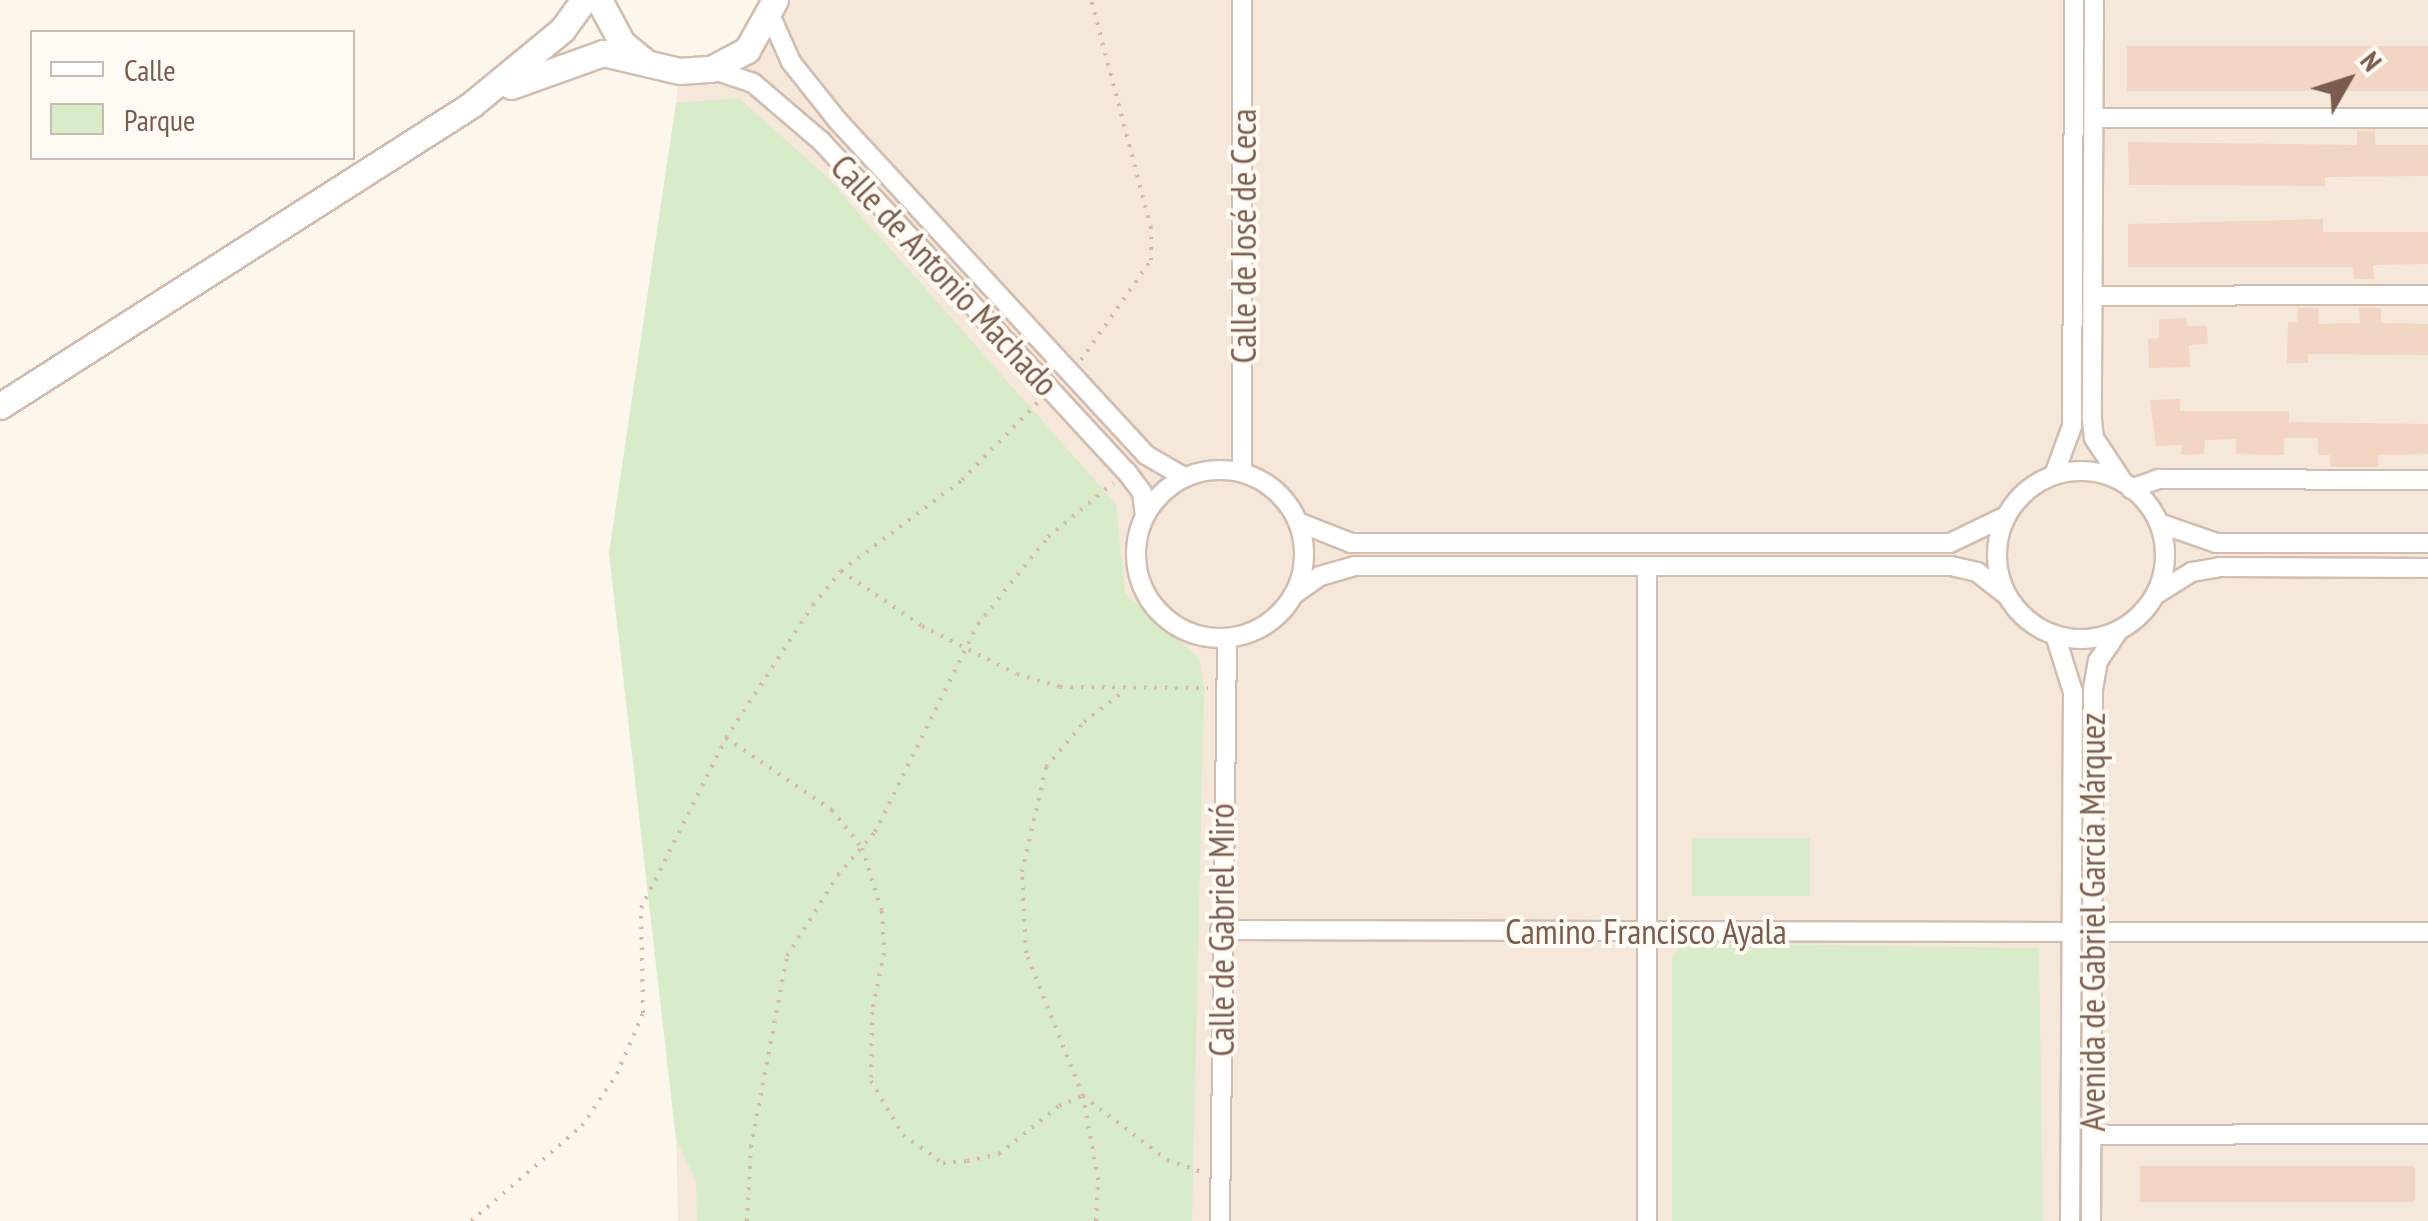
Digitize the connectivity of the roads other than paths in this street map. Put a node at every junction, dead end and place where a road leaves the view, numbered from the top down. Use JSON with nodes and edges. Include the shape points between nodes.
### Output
{"nodes":[{"id":1,"x":584,"y":0,"type":"edge"},
{"id":2,"x":599,"y":0,"type":"edge"},
{"id":3,"x":1242,"y":0,"type":"edge"},
{"id":4,"x":2074,"y":0,"type":"edge"},
{"id":5,"x":2094,"y":0,"type":"edge"},
{"id":6,"x":773,"y":9,"type":"edge"},
{"id":7,"x":646,"y":62,"type":"junction"},
{"id":8,"x":711,"y":69,"type":"junction"},
{"id":9,"x":471,"y":106,"type":"junction"},
{"id":10,"x":2094,"y":118,"type":"junction"},
{"id":11,"x":2428,"y":118,"type":"edge"},
{"id":12,"x":2428,"y":295,"type":"edge"},
{"id":13,"x":2093,"y":296,"type":"junction"},
{"id":14,"x":0,"y":406,"type":"edge"},
{"id":15,"x":1242,"y":472,"type":"junction"},
{"id":16,"x":2054,"y":475,"type":"junction"},
{"id":17,"x":1184,"y":477,"type":"junction"},
{"id":18,"x":2428,"y":480,"type":"edge"},
{"id":19,"x":2127,"y":486,"type":"junction"},
{"id":20,"x":1145,"y":515,"type":"junction"},
{"id":21,"x":2006,"y":516,"type":"junction"},
{"id":22,"x":1298,"y":522,"type":"junction"},
{"id":23,"x":2159,"y":523,"type":"junction"},
{"id":24,"x":2428,"y":543,"type":"edge"},
{"id":25,"x":1647,"y":566,"type":"junction"},
{"id":26,"x":2428,"y":568,"type":"edge"},
{"id":27,"x":1293,"y":595,"type":"junction"},
{"id":28,"x":2006,"y":595,"type":"junction"},
{"id":29,"x":2153,"y":597,"type":"junction"},
{"id":30,"x":2119,"y":630,"type":"junction"},
{"id":31,"x":2055,"y":635,"type":"junction"},
{"id":32,"x":1227,"y":638,"type":"junction"},
{"id":33,"x":1220,"y":930,"type":"junction"},
{"id":34,"x":1647,"y":931,"type":"junction"},
{"id":35,"x":2072,"y":932,"type":"junction"},
{"id":36,"x":2092,"y":932,"type":"junction"},
{"id":37,"x":2428,"y":932,"type":"edge"},
{"id":38,"x":2428,"y":1134,"type":"edge"},
{"id":39,"x":2092,"y":1135,"type":"junction"},
{"id":40,"x":1220,"y":1221,"type":"edge"},
{"id":41,"x":1647,"y":1221,"type":"edge"},
{"id":42,"x":2070,"y":1221,"type":"edge"},
{"id":43,"x":2092,"y":1221,"type":"edge"}],
"edges":[{"from":1,"to":9,"type":"main road","via":[[562,30]]},
{"from":2,"to":7,"type":"main road","via":[[622,43]]},
{"from":3,"to":15,"type":"street","name":"Calle de José de Ceca"},
{"from":4,"to":16,"type":"street","via":[[2072,426]]},
{"from":5,"to":10,"type":"street"},
{"from":6,"to":8,"type":"main road","via":[[747,50]]},
{"from":6,"to":17,"type":"street","name":"Calle de Antonio Machado","via":[[792,62],[838,121],[1146,455]]},
{"from":7,"to":8,"type":"main road","via":[[679,72]]},
{"from":7,"to":9,"type":"main road","via":[[603,53],[578,58]]},
{"from":8,"to":20,"type":"street","name":"Calle de Antonio Machado","via":[[753,83],[821,142],[1126,471],[1142,492]]},
{"from":9,"to":14,"type":"main road"},
{"from":10,"to":11,"type":"street"},
{"from":10,"to":13,"type":"street"},
{"from":12,"to":13,"type":"street"},
{"from":13,"to":19,"type":"street","via":[[2094,438]]},
{"from":15,"to":17,"type":"street"},
{"from":15,"to":22,"type":"street","via":[[1262,481]]},
{"from":16,"to":19,"type":"street","via":[[2099,472]]},
{"from":16,"to":21,"type":"street","via":[[2018,498]]},
{"from":17,"to":20,"type":"street"},
{"from":18,"to":19,"type":"street","via":[[2159,478]]},
{"from":19,"to":23,"type":"street"},
{"from":20,"to":32,"type":"street","via":[[1136,564],[1146,594],[1164,618],[1194,635]]},
{"from":21,"to":22,"type":"street","via":[[1950,543],[1351,542]]},
{"from":21,"to":28,"type":"street","via":[[1996,546]]},
{"from":22,"to":27,"type":"street","via":[[1304,550]]},
{"from":23,"to":24,"type":"street","via":[[2216,543]]},
{"from":23,"to":29,"type":"street","via":[[2165,551]]},
{"from":25,"to":27,"type":"street","via":[[1354,566],[1320,576]]},
{"from":25,"to":28,"type":"street","via":[[1950,566],[1976,572]]},
{"from":25,"to":34,"type":"street"},
{"from":26,"to":29,"type":"street","via":[[2219,568],[2175,580]]},
{"from":27,"to":32,"type":"street","via":[[1259,630]]},
{"from":28,"to":31,"type":"street","via":[[2024,618]]},
{"from":29,"to":30,"type":"street"},
{"from":30,"to":31,"type":"street","via":[[2088,639]]},
{"from":30,"to":36,"type":"street","name":"Avenida de Gabriel García Márquez","via":[[2098,661],[2093,688]]},
{"from":31,"to":35,"type":"street","name":"Avenida de Gabriel García Márquez","via":[[2073,692]]},
{"from":32,"to":33,"type":"street","name":"Calle de Gabriel Miró"},
{"from":33,"to":34,"type":"street","name":"Camino Francisco Ayala"},
{"from":33,"to":40,"type":"street","name":"Calle de Gabriel Miró"},
{"from":34,"to":35,"type":"street","name":"Camino Francisco Ayala"},
{"from":34,"to":41,"type":"street"},
{"from":35,"to":42,"type":"street","name":"Avenida de Gabriel García Márquez"},
{"from":36,"to":37,"type":"street"},
{"from":36,"to":39,"type":"street","name":"Avenida de Gabriel García Márquez"},
{"from":38,"to":39,"type":"street"},
{"from":39,"to":43,"type":"street","name":"Avenida de Gabriel García Márquez"}]}
